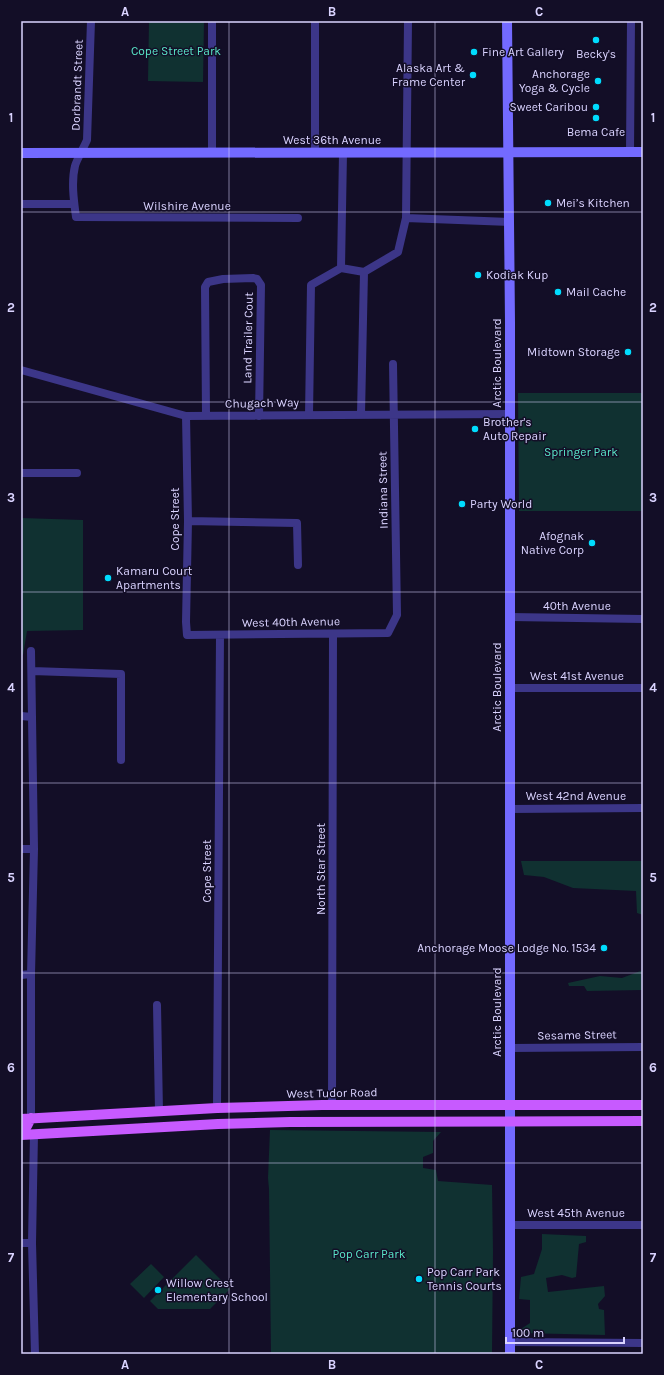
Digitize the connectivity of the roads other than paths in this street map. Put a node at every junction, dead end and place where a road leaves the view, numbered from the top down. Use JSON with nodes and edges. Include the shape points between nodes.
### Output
{"nodes":[{"id":1,"x":91,"y":21,"type":"edge"},
{"id":2,"x":212,"y":21,"type":"edge"},
{"id":3,"x":315,"y":21,"type":"edge"},
{"id":4,"x":408,"y":21,"type":"edge"},
{"id":5,"x":508,"y":21,"type":"edge"},
{"id":6,"x":631,"y":21,"type":"edge"},
{"id":7,"x":630,"y":152,"type":"junction"},
{"id":8,"x":643,"y":152,"type":"edge"},
{"id":9,"x":21,"y":153,"type":"edge"},
{"id":10,"x":212,"y":153,"type":"junction"},
{"id":11,"x":315,"y":153,"type":"junction"},
{"id":12,"x":343,"y":153,"type":"junction"},
{"id":13,"x":405,"y":153,"type":"junction"},
{"id":14,"x":508,"y":153,"type":"junction"},
{"id":15,"x":82,"y":154,"type":"junction"},
{"id":16,"x":21,"y":204,"type":"edge"},
{"id":17,"x":74,"y":204,"type":"junction"},
{"id":18,"x":76,"y":217,"type":"joint"},
{"id":19,"x":298,"y":218,"type":"dead end"},
{"id":20,"x":406,"y":218,"type":"junction"},
{"id":21,"x":510,"y":222,"type":"junction"},
{"id":22,"x":341,"y":268,"type":"junction"},
{"id":23,"x":364,"y":272,"type":"junction"},
{"id":24,"x":394,"y":364,"type":"dead end"},
{"id":25,"x":21,"y":370,"type":"edge"},
{"id":26,"x":361,"y":414,"type":"junction"},
{"id":27,"x":393,"y":414,"type":"junction"},
{"id":28,"x":510,"y":414,"type":"junction"},
{"id":29,"x":309,"y":415,"type":"junction"},
{"id":30,"x":186,"y":416,"type":"junction"},
{"id":31,"x":206,"y":416,"type":"junction"},
{"id":32,"x":259,"y":416,"type":"junction"},
{"id":33,"x":21,"y":473,"type":"edge"},
{"id":34,"x":77,"y":473,"type":"dead end"},
{"id":35,"x":188,"y":521,"type":"junction"},
{"id":36,"x":298,"y":565,"type":"dead end"},
{"id":37,"x":397,"y":615,"type":"joint"},
{"id":38,"x":510,"y":618,"type":"junction"},
{"id":39,"x":643,"y":619,"type":"edge"},
{"id":40,"x":186,"y":622,"type":"joint"},
{"id":41,"x":333,"y":634,"type":"junction"},
{"id":42,"x":220,"y":635,"type":"junction"},
{"id":43,"x":31,"y":651,"type":"dead end"},
{"id":44,"x":32,"y":671,"type":"junction"},
{"id":45,"x":510,"y":688,"type":"junction"},
{"id":46,"x":643,"y":688,"type":"edge"},
{"id":47,"x":21,"y":716,"type":"edge"},
{"id":48,"x":32,"y":716,"type":"junction"},
{"id":49,"x":121,"y":760,"type":"dead end"},
{"id":50,"x":643,"y":808,"type":"edge"},
{"id":51,"x":510,"y":809,"type":"junction"},
{"id":52,"x":21,"y":849,"type":"edge"},
{"id":53,"x":34,"y":850,"type":"junction"},
{"id":54,"x":31,"y":974,"type":"junction"},
{"id":55,"x":21,"y":975,"type":"edge"},
{"id":56,"x":157,"y":1005,"type":"dead end"},
{"id":57,"x":643,"y":1047,"type":"edge"},
{"id":58,"x":510,"y":1048,"type":"junction"},
{"id":59,"x":332,"y":1105,"type":"junction"},
{"id":60,"x":510,"y":1105,"type":"junction"},
{"id":61,"x":643,"y":1105,"type":"edge"},
{"id":62,"x":218,"y":1108,"type":"junction"},
{"id":63,"x":158,"y":1111,"type":"junction"},
{"id":64,"x":113,"y":1114,"type":"junction"},
{"id":65,"x":26,"y":1119,"type":"edge"},
{"id":66,"x":510,"y":1120,"type":"junction"},
{"id":67,"x":643,"y":1121,"type":"edge"},
{"id":68,"x":21,"y":1128,"type":"edge"},
{"id":69,"x":34,"y":1134,"type":"junction"},
{"id":70,"x":21,"y":1135,"type":"edge"},
{"id":71,"x":510,"y":1225,"type":"junction"},
{"id":72,"x":643,"y":1225,"type":"edge"},
{"id":73,"x":21,"y":1243,"type":"edge"},
{"id":74,"x":32,"y":1243,"type":"junction"},
{"id":75,"x":510,"y":1342,"type":"junction"},
{"id":76,"x":643,"y":1343,"type":"edge"},
{"id":77,"x":35,"y":1354,"type":"edge"},
{"id":78,"x":510,"y":1354,"type":"edge"}],
"edges":[{"from":1,"to":15,"type":"street","name":"Dorbrandt Street","via":[[87,140]]},
{"from":2,"to":10,"type":"street"},
{"from":3,"to":11,"type":"street"},
{"from":4,"to":13,"type":"street"},
{"from":5,"to":14,"type":"main road","name":"Arctic Boulevard"},
{"from":6,"to":7,"type":"street"},
{"from":7,"to":8,"type":"main road","name":"West 36th Avenue"},
{"from":7,"to":14,"type":"main road","name":"West 36th Avenue"},
{"from":9,"to":15,"type":"main road","name":"West 36th Avenue"},
{"from":10,"to":11,"type":"main road","name":"West 36th Avenue"},
{"from":10,"to":15,"type":"main road","name":"West 36th Avenue"},
{"from":11,"to":12,"type":"main road","name":"West 36th Avenue"},
{"from":12,"to":13,"type":"main road","name":"West 36th Avenue"},
{"from":12,"to":22,"type":"street"},
{"from":13,"to":14,"type":"main road","name":"West 36th Avenue"},
{"from":13,"to":20,"type":"street"},
{"from":14,"to":21,"type":"main road","name":"Arctic Boulevard"},
{"from":15,"to":17,"type":"street","name":"Dorbrandt Street","via":[[74,165]]},
{"from":16,"to":17,"type":"street"},
{"from":17,"to":18,"type":"street","name":"Dorbrandt Street"},
{"from":18,"to":19,"type":"street","name":"Wilshire Avenue"},
{"from":20,"to":21,"type":"street"},
{"from":20,"to":23,"type":"street","via":[[398,252]]},
{"from":21,"to":28,"type":"main road","name":"Arctic Boulevard"},
{"from":22,"to":23,"type":"street"},
{"from":22,"to":29,"type":"street","via":[[311,285]]},
{"from":23,"to":26,"type":"street"},
{"from":24,"to":27,"type":"street","name":"Indiana Street"},
{"from":25,"to":30,"type":"street","name":"Chugach Way"},
{"from":26,"to":27,"type":"street","name":"Chugach Way"},
{"from":26,"to":29,"type":"street","name":"Chugach Way"},
{"from":27,"to":28,"type":"street","name":"Chugach Way"},
{"from":27,"to":37,"type":"street","name":"Indiana Street"},
{"from":28,"to":38,"type":"main road","name":"Arctic Boulevard"},
{"from":29,"to":32,"type":"street","name":"Chugach Way"},
{"from":30,"to":31,"type":"street","name":"Chugach Way"},
{"from":30,"to":35,"type":"street","name":"Cope Street"},
{"from":31,"to":32,"type":"street","name":"Chugach Way"},
{"from":31,"to":32,"type":"street","name":"Land Trailer Cout","via":[[205,287],[208,282],[223,279],[253,278],[261,285]]},
{"from":33,"to":34,"type":"street"},
{"from":35,"to":36,"type":"street","via":[[297,523]]},
{"from":35,"to":40,"type":"street","name":"Cope Street"},
{"from":37,"to":41,"type":"street","name":"West 40th Avenue","via":[[388,633]]},
{"from":38,"to":39,"type":"street","name":"40th Avenue"},
{"from":38,"to":45,"type":"main road","name":"Arctic Boulevard"},
{"from":40,"to":42,"type":"street","name":"West 40th Avenue","via":[[188,635]]},
{"from":41,"to":42,"type":"street","name":"West 40th Avenue"},
{"from":41,"to":59,"type":"street","name":"North Star Street"},
{"from":42,"to":62,"type":"street","name":"Cope Street"},
{"from":43,"to":44,"type":"street"},
{"from":44,"to":48,"type":"street"},
{"from":44,"to":49,"type":"street","via":[[121,674]]},
{"from":45,"to":46,"type":"street","name":"West 41st Avenue"},
{"from":45,"to":51,"type":"main road","name":"Arctic Boulevard"},
{"from":47,"to":48,"type":"street"},
{"from":48,"to":53,"type":"street"},
{"from":50,"to":51,"type":"street","name":"West 42nd Avenue"},
{"from":51,"to":58,"type":"main road","name":"Arctic Boulevard"},
{"from":52,"to":53,"type":"street"},
{"from":53,"to":54,"type":"street"},
{"from":54,"to":55,"type":"street"},
{"from":54,"to":65,"type":"street"},
{"from":56,"to":63,"type":"street"},
{"from":57,"to":58,"type":"street","name":"Sesame Street"},
{"from":58,"to":60,"type":"main road","name":"Arctic Boulevard"},
{"from":59,"to":60,"type":"main road","name":"West Tudor Road"},
{"from":59,"to":62,"type":"main road","name":"West Tudor Road"},
{"from":60,"to":61,"type":"main road","name":"West Tudor Road"},
{"from":60,"to":66,"type":"main road","name":"Arctic Boulevard"},
{"from":62,"to":63,"type":"main road","name":"West Tudor Road"},
{"from":63,"to":64,"type":"main road","name":"West Tudor Road"},
{"from":64,"to":65,"type":"main road","name":"West Tudor Road"},
{"from":64,"to":69,"type":"main road","via":[[105,1122],[41,1128]]},
{"from":65,"to":68,"type":"main road","via":[[28,1126]]},
{"from":66,"to":67,"type":"main road"},
{"from":66,"to":69,"type":"main road","via":[[218,1124]]},
{"from":66,"to":71,"type":"main road","name":"Arctic Boulevard"},
{"from":69,"to":70,"type":"main road"},
{"from":69,"to":74,"type":"street"},
{"from":71,"to":72,"type":"street","name":"West 45th Avenue"},
{"from":71,"to":75,"type":"main road","name":"Arctic Boulevard"},
{"from":73,"to":74,"type":"street"},
{"from":74,"to":77,"type":"street"},
{"from":75,"to":76,"type":"street"},
{"from":75,"to":78,"type":"main road","name":"Arctic Boulevard"}]}
